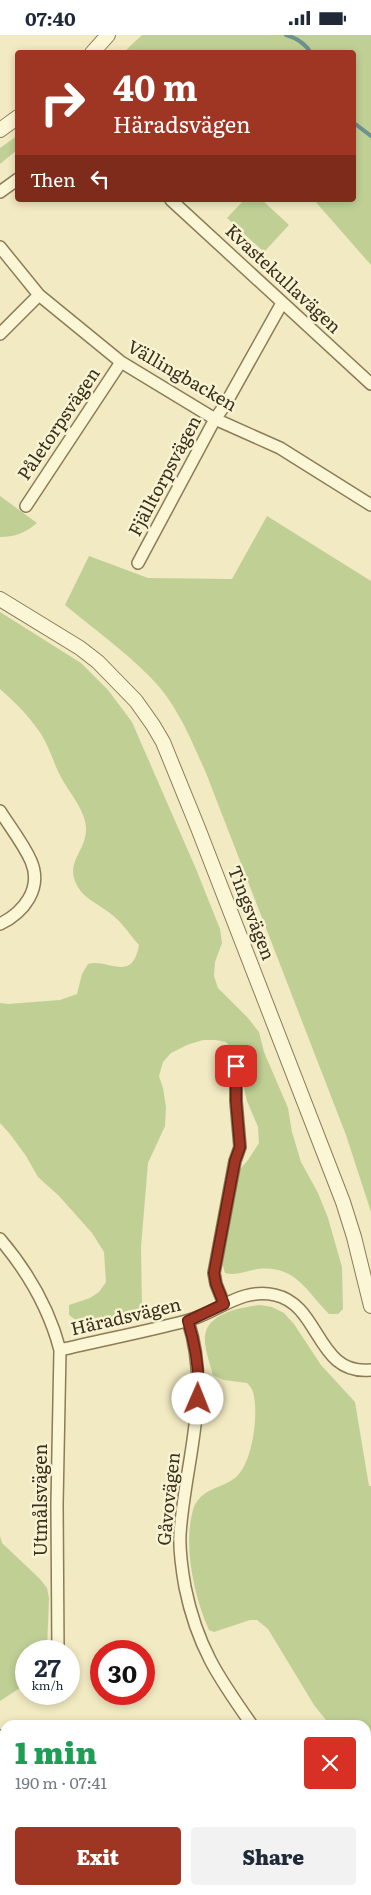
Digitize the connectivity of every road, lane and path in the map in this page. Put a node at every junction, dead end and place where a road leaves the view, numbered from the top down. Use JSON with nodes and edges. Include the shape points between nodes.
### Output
{"nodes":[{"id":1,"x":108,"y":35,"type":"edge"},
{"id":2,"x":95,"y":50,"type":"edge"},
{"id":3,"x":15,"y":119,"type":"edge"},
{"id":4,"x":0,"y":130,"type":"edge"},
{"id":5,"x":15,"y":181,"type":"edge"},
{"id":6,"x":0,"y":192,"type":"edge"},
{"id":7,"x":173,"y":202,"type":"edge"},
{"id":8,"x":0,"y":247,"type":"edge"},
{"id":9,"x":39,"y":295,"type":"junction"},
{"id":10,"x":282,"y":303,"type":"junction"},
{"id":11,"x":0,"y":334,"type":"edge"},
{"id":12,"x":121,"y":362,"type":"junction"},
{"id":13,"x":371,"y":384,"type":"edge"},
{"id":14,"x":216,"y":419,"type":"junction"},
{"id":15,"x":371,"y":505,"type":"edge"},
{"id":16,"x":26,"y":506,"type":"dead end"},
{"id":17,"x":138,"y":563,"type":"dead end"},
{"id":18,"x":0,"y":599,"type":"edge"},
{"id":19,"x":0,"y":811,"type":"edge"},
{"id":20,"x":0,"y":924,"type":"edge"},
{"id":21,"x":236,"y":1066,"type":"dead end"},
{"id":22,"x":0,"y":1239,"type":"edge"},
{"id":23,"x":224,"y":1304,"type":"junction"},
{"id":24,"x":371,"y":1306,"type":"edge"},
{"id":25,"x":188,"y":1321,"type":"junction"},
{"id":26,"x":60,"y":1350,"type":"junction"},
{"id":27,"x":371,"y":1370,"type":"edge"},
{"id":28,"x":58,"y":1640,"type":"edge"},
{"id":29,"x":248,"y":1720,"type":"edge"}],
"edges":[{"from":1,"to":2,"type":"street"},
{"from":3,"to":4,"type":"street"},
{"from":5,"to":6,"type":"street"},
{"from":7,"to":10,"type":"street","name":"Kvastekullavägen"},
{"from":8,"to":9,"type":"street","name":"Vällingbacken"},
{"from":9,"to":11,"type":"street"},
{"from":9,"to":12,"type":"street","name":"Vällingbacken"},
{"from":10,"to":13,"type":"street","name":"Kvastekullavägen"},
{"from":10,"to":14,"type":"street","name":"Fjälltorpsvägen"},
{"from":12,"to":14,"type":"street","name":"Vällingbacken"},
{"from":12,"to":16,"type":"street","name":"Påletorpsvägen"},
{"from":14,"to":15,"type":"street","name":"Vällingbacken","via":[[280,449]]},
{"from":14,"to":17,"type":"street","name":"Fjälltorpsvägen"},
{"from":18,"to":24,"type":"street","name":"Tingsvägen","via":[[98,662],[136,701],[163,742],[343,1202]]},
{"from":19,"to":20,"type":"street","via":[[32,862],[34,879],[25,907]]},
{"from":21,"to":23,"type":"street","via":[[240,1147],[214,1273]]},
{"from":22,"to":26,"type":"street","name":"Utmålsvägen","via":[[36,1289],[54,1326]]},
{"from":23,"to":25,"type":"street","name":"Häradsvägen"},
{"from":23,"to":27,"type":"street","name":"Häradsvägen","via":[[252,1294],[277,1295],[308,1319],[336,1361],[352,1370]]},
{"from":25,"to":26,"type":"street","name":"Häradsvägen"},
{"from":25,"to":29,"type":"street","name":"Gåvovägen","via":[[195,1346],[198,1387],[180,1535],[182,1572],[195,1629],[226,1689]]},
{"from":26,"to":28,"type":"street","name":"Utmålsvägen"}]}
